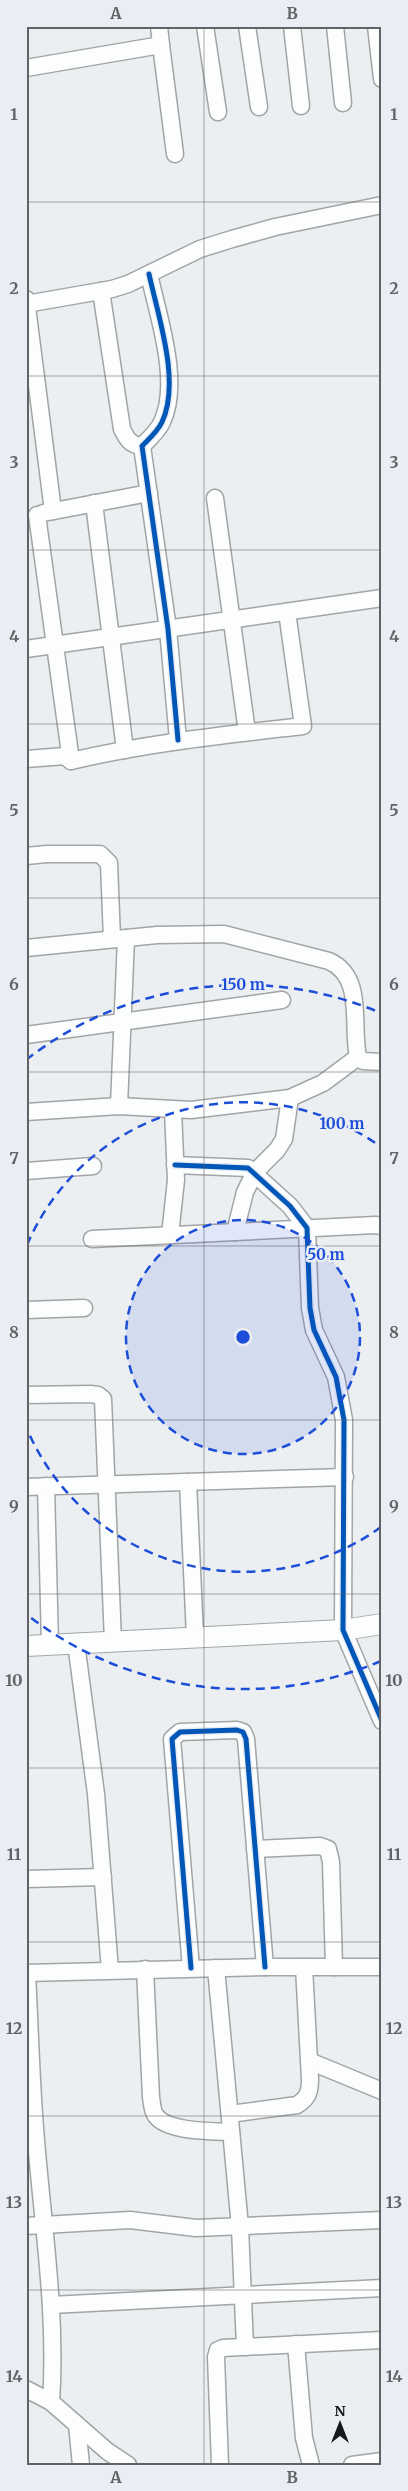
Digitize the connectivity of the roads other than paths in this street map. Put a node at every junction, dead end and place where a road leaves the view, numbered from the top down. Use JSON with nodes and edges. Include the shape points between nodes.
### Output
{"nodes":[{"id":1,"x":159,"y":26,"type":"edge"},
{"id":2,"x":205,"y":26,"type":"edge"},
{"id":3,"x":247,"y":26,"type":"edge"},
{"id":4,"x":292,"y":26,"type":"edge"},
{"id":5,"x":335,"y":26,"type":"edge"},
{"id":6,"x":376,"y":26,"type":"edge"},
{"id":7,"x":161,"y":45,"type":"junction"},
{"id":8,"x":26,"y":68,"type":"edge"},
{"id":9,"x":382,"y":79,"type":"edge"},
{"id":10,"x":343,"y":103,"type":"dead end"},
{"id":11,"x":301,"y":106,"type":"dead end"},
{"id":12,"x":259,"y":108,"type":"dead end"},
{"id":13,"x":218,"y":112,"type":"dead end"},
{"id":14,"x":175,"y":154,"type":"dead end"},
{"id":15,"x":382,"y":205,"type":"edge"},
{"id":16,"x":149,"y":274,"type":"junction"},
{"id":17,"x":101,"y":291,"type":"junction"},
{"id":18,"x":26,"y":299,"type":"edge"},
{"id":19,"x":27,"y":304,"type":"edge"},
{"id":20,"x":142,"y":446,"type":"junction"},
{"id":21,"x":149,"y":493,"type":"junction"},
{"id":22,"x":215,"y":498,"type":"dead end"},
{"id":23,"x":94,"y":503,"type":"junction"},
{"id":24,"x":53,"y":511,"type":"junction"},
{"id":25,"x":32,"y":516,"type":"edge"},
{"id":26,"x":382,"y":598,"type":"edge"},
{"id":27,"x":287,"y":612,"type":"junction"},
{"id":28,"x":231,"y":619,"type":"junction"},
{"id":29,"x":168,"y":629,"type":"junction"},
{"id":30,"x":111,"y":637,"type":"junction"},
{"id":31,"x":55,"y":644,"type":"junction"},
{"id":32,"x":26,"y":649,"type":"edge"},
{"id":33,"x":247,"y":732,"type":"junction"},
{"id":34,"x":178,"y":740,"type":"junction"},
{"id":35,"x":125,"y":750,"type":"junction"},
{"id":36,"x":26,"y":758,"type":"edge"},
{"id":37,"x":71,"y":761,"type":"junction"},
{"id":38,"x":26,"y":856,"type":"edge"},
{"id":39,"x":119,"y":938,"type":"junction"},
{"id":40,"x":26,"y":948,"type":"edge"},
{"id":41,"x":282,"y":1000,"type":"dead end"},
{"id":42,"x":122,"y":1023,"type":"junction"},
{"id":43,"x":26,"y":1036,"type":"edge"},
{"id":44,"x":358,"y":1057,"type":"junction"},
{"id":45,"x":382,"y":1062,"type":"edge"},
{"id":46,"x":290,"y":1098,"type":"junction"},
{"id":47,"x":118,"y":1106,"type":"junction"},
{"id":48,"x":173,"y":1110,"type":"junction"},
{"id":49,"x":26,"y":1112,"type":"edge"},
{"id":50,"x":175,"y":1165,"type":"junction"},
{"id":51,"x":93,"y":1166,"type":"dead end"},
{"id":52,"x":26,"y":1171,"type":"edge"},
{"id":53,"x":255,"y":1172,"type":"junction"},
{"id":54,"x":382,"y":1226,"type":"edge"},
{"id":55,"x":307,"y":1228,"type":"junction"},
{"id":56,"x":235,"y":1232,"type":"junction"},
{"id":57,"x":170,"y":1235,"type":"junction"},
{"id":58,"x":92,"y":1238,"type":"dead end"},
{"id":59,"x":84,"y":1308,"type":"dead end"},
{"id":60,"x":26,"y":1310,"type":"edge"},
{"id":61,"x":26,"y":1395,"type":"edge"},
{"id":62,"x":345,"y":1477,"type":"junction"},
{"id":63,"x":188,"y":1482,"type":"junction"},
{"id":64,"x":107,"y":1485,"type":"junction"},
{"id":65,"x":46,"y":1486,"type":"junction"},
{"id":66,"x":26,"y":1487,"type":"edge"},
{"id":67,"x":382,"y":1624,"type":"edge"},
{"id":68,"x":343,"y":1630,"type":"junction"},
{"id":69,"x":195,"y":1637,"type":"junction"},
{"id":70,"x":112,"y":1642,"type":"junction"},
{"id":71,"x":76,"y":1643,"type":"junction"},
{"id":72,"x":50,"y":1645,"type":"junction"},
{"id":73,"x":26,"y":1646,"type":"edge"},
{"id":74,"x":382,"y":1720,"type":"edge"},
{"id":75,"x":255,"y":1849,"type":"junction"},
{"id":76,"x":103,"y":1877,"type":"junction"},
{"id":77,"x":26,"y":1879,"type":"edge"},
{"id":78,"x":265,"y":1967,"type":"junction"},
{"id":79,"x":304,"y":1967,"type":"junction"},
{"id":80,"x":334,"y":1967,"type":"junction"},
{"id":81,"x":382,"y":1967,"type":"edge"},
{"id":82,"x":191,"y":1968,"type":"junction"},
{"id":83,"x":216,"y":1968,"type":"junction"},
{"id":84,"x":146,"y":1969,"type":"junction"},
{"id":85,"x":110,"y":1970,"type":"junction"},
{"id":86,"x":26,"y":1973,"type":"edge"},
{"id":87,"x":309,"y":2061,"type":"junction"},
{"id":88,"x":29,"y":2063,"type":"edge"},
{"id":89,"x":382,"y":2091,"type":"edge"},
{"id":90,"x":230,"y":2114,"type":"junction"},
{"id":91,"x":231,"y":2132,"type":"junction"},
{"id":92,"x":31,"y":2139,"type":"edge"},
{"id":93,"x":382,"y":2220,"type":"edge"},
{"id":94,"x":45,"y":2225,"type":"junction"},
{"id":95,"x":26,"y":2226,"type":"edge"},
{"id":96,"x":240,"y":2227,"type":"junction"},
{"id":97,"x":382,"y":2288,"type":"edge"},
{"id":98,"x":244,"y":2297,"type":"junction"},
{"id":99,"x":51,"y":2305,"type":"junction"},
{"id":100,"x":382,"y":2340,"type":"edge"},
{"id":101,"x":296,"y":2344,"type":"junction"},
{"id":102,"x":245,"y":2346,"type":"junction"},
{"id":103,"x":26,"y":2389,"type":"edge"},
{"id":104,"x":51,"y":2402,"type":"junction"},
{"id":105,"x":77,"y":2425,"type":"junction"},
{"id":106,"x":382,"y":2461,"type":"edge"},
{"id":107,"x":82,"y":2465,"type":"edge"},
{"id":108,"x":128,"y":2465,"type":"edge"},
{"id":109,"x":220,"y":2465,"type":"edge"},
{"id":110,"x":311,"y":2465,"type":"edge"},
{"id":111,"x":352,"y":2465,"type":"edge"}],
"edges":[{"from":1,"to":7,"type":"street"},
{"from":2,"to":13,"type":"street"},
{"from":3,"to":12,"type":"street"},
{"from":4,"to":11,"type":"street"},
{"from":5,"to":10,"type":"street"},
{"from":6,"to":9,"type":"street"},
{"from":7,"to":8,"type":"street"},
{"from":7,"to":14,"type":"street"},
{"from":15,"to":16,"type":"street","via":[[232,239],[200,249]]},
{"from":16,"to":17,"type":"street"},
{"from":16,"to":20,"type":"street","via":[[169,386],[162,423]]},
{"from":17,"to":19,"type":"street"},
{"from":17,"to":20,"type":"street","via":[[122,429],[128,440]]},
{"from":18,"to":19,"type":"street"},
{"from":19,"to":24,"type":"street"},
{"from":20,"to":21,"type":"street"},
{"from":21,"to":23,"type":"street"},
{"from":21,"to":29,"type":"street"},
{"from":22,"to":28,"type":"street"},
{"from":23,"to":24,"type":"street"},
{"from":23,"to":30,"type":"street"},
{"from":24,"to":25,"type":"street"},
{"from":25,"to":31,"type":"street"},
{"from":26,"to":27,"type":"street"},
{"from":27,"to":28,"type":"street"},
{"from":27,"to":33,"type":"street","via":[[303,726]]},
{"from":28,"to":29,"type":"street"},
{"from":28,"to":33,"type":"street"},
{"from":29,"to":30,"type":"street"},
{"from":29,"to":34,"type":"street"},
{"from":30,"to":31,"type":"street"},
{"from":30,"to":35,"type":"street"},
{"from":31,"to":32,"type":"street"},
{"from":31,"to":37,"type":"street"},
{"from":33,"to":34,"type":"street"},
{"from":34,"to":35,"type":"street"},
{"from":35,"to":37,"type":"street"},
{"from":36,"to":37,"type":"street","via":[[65,756]]},
{"from":38,"to":39,"type":"street","via":[[100,854],[109,863]]},
{"from":39,"to":40,"type":"street"},
{"from":39,"to":42,"type":"street"},
{"from":39,"to":44,"type":"street","via":[[157,934],[224,934],[256,940],[340,966],[351,983]]},
{"from":41,"to":42,"type":"street"},
{"from":42,"to":43,"type":"street"},
{"from":42,"to":47,"type":"street"},
{"from":44,"to":45,"type":"street","via":[[363,1061]]},
{"from":44,"to":46,"type":"street","via":[[322,1082]]},
{"from":46,"to":48,"type":"street"},
{"from":46,"to":53,"type":"street","via":[[284,1139]]},
{"from":47,"to":48,"type":"street"},
{"from":47,"to":49,"type":"street"},
{"from":48,"to":50,"type":"street"},
{"from":50,"to":53,"type":"street","via":[[236,1166]]},
{"from":50,"to":57,"type":"street"},
{"from":51,"to":52,"type":"street"},
{"from":53,"to":55,"type":"street","via":[[290,1206]]},
{"from":53,"to":56,"type":"street"},
{"from":54,"to":55,"type":"street"},
{"from":55,"to":56,"type":"street"},
{"from":55,"to":62,"type":"street","via":[[310,1308],[314,1330],[336,1378],[340,1396],[344,1420]]},
{"from":56,"to":57,"type":"street"},
{"from":57,"to":58,"type":"street"},
{"from":59,"to":60,"type":"street"},
{"from":61,"to":64,"type":"street","via":[[90,1394],[103,1399]]},
{"from":62,"to":63,"type":"street"},
{"from":62,"to":68,"type":"street"},
{"from":63,"to":64,"type":"street"},
{"from":63,"to":69,"type":"street"},
{"from":64,"to":65,"type":"street"},
{"from":64,"to":70,"type":"street"},
{"from":65,"to":66,"type":"street"},
{"from":65,"to":72,"type":"street"},
{"from":67,"to":68,"type":"street"},
{"from":68,"to":69,"type":"street"},
{"from":68,"to":74,"type":"street"},
{"from":69,"to":70,"type":"street"},
{"from":70,"to":71,"type":"street"},
{"from":71,"to":72,"type":"street"},
{"from":71,"to":76,"type":"street","via":[[96,1794]]},
{"from":72,"to":73,"type":"street"},
{"from":75,"to":78,"type":"street"},
{"from":75,"to":80,"type":"street","via":[[320,1846],[328,1849]]},
{"from":75,"to":82,"type":"street","via":[[244,1732],[176,1734],[172,1745]]},
{"from":76,"to":77,"type":"street"},
{"from":76,"to":85,"type":"street"},
{"from":78,"to":79,"type":"street"},
{"from":78,"to":83,"type":"street"},
{"from":79,"to":80,"type":"street"},
{"from":79,"to":87,"type":"street"},
{"from":80,"to":81,"type":"street"},
{"from":82,"to":83,"type":"street"},
{"from":82,"to":84,"type":"street"},
{"from":83,"to":90,"type":"street"},
{"from":84,"to":85,"type":"street"},
{"from":84,"to":91,"type":"street","via":[[150,2097],[156,2116],[179,2128]]},
{"from":85,"to":86,"type":"street"},
{"from":86,"to":88,"type":"street"},
{"from":87,"to":89,"type":"street"},
{"from":87,"to":90,"type":"street","via":[[310,2090],[306,2100],[297,2105]]},
{"from":88,"to":92,"type":"street"},
{"from":90,"to":91,"type":"street"},
{"from":91,"to":96,"type":"street"},
{"from":92,"to":94,"type":"street"},
{"from":93,"to":96,"type":"street"},
{"from":94,"to":95,"type":"street"},
{"from":94,"to":96,"type":"street","via":[[130,2220],[178,2228]]},
{"from":94,"to":99,"type":"street"},
{"from":96,"to":98,"type":"street"},
{"from":97,"to":98,"type":"street"},
{"from":98,"to":99,"type":"street"},
{"from":98,"to":102,"type":"street"},
{"from":99,"to":104,"type":"street","via":[[54,2365]]},
{"from":100,"to":101,"type":"street"},
{"from":101,"to":102,"type":"street"},
{"from":101,"to":110,"type":"street","via":[[304,2438]]},
{"from":102,"to":109,"type":"street","via":[[223,2348],[218,2350],[216,2357]]},
{"from":103,"to":104,"type":"street"},
{"from":104,"to":105,"type":"street"},
{"from":105,"to":107,"type":"street"},
{"from":105,"to":108,"type":"street"},
{"from":106,"to":111,"type":"street"}]}
